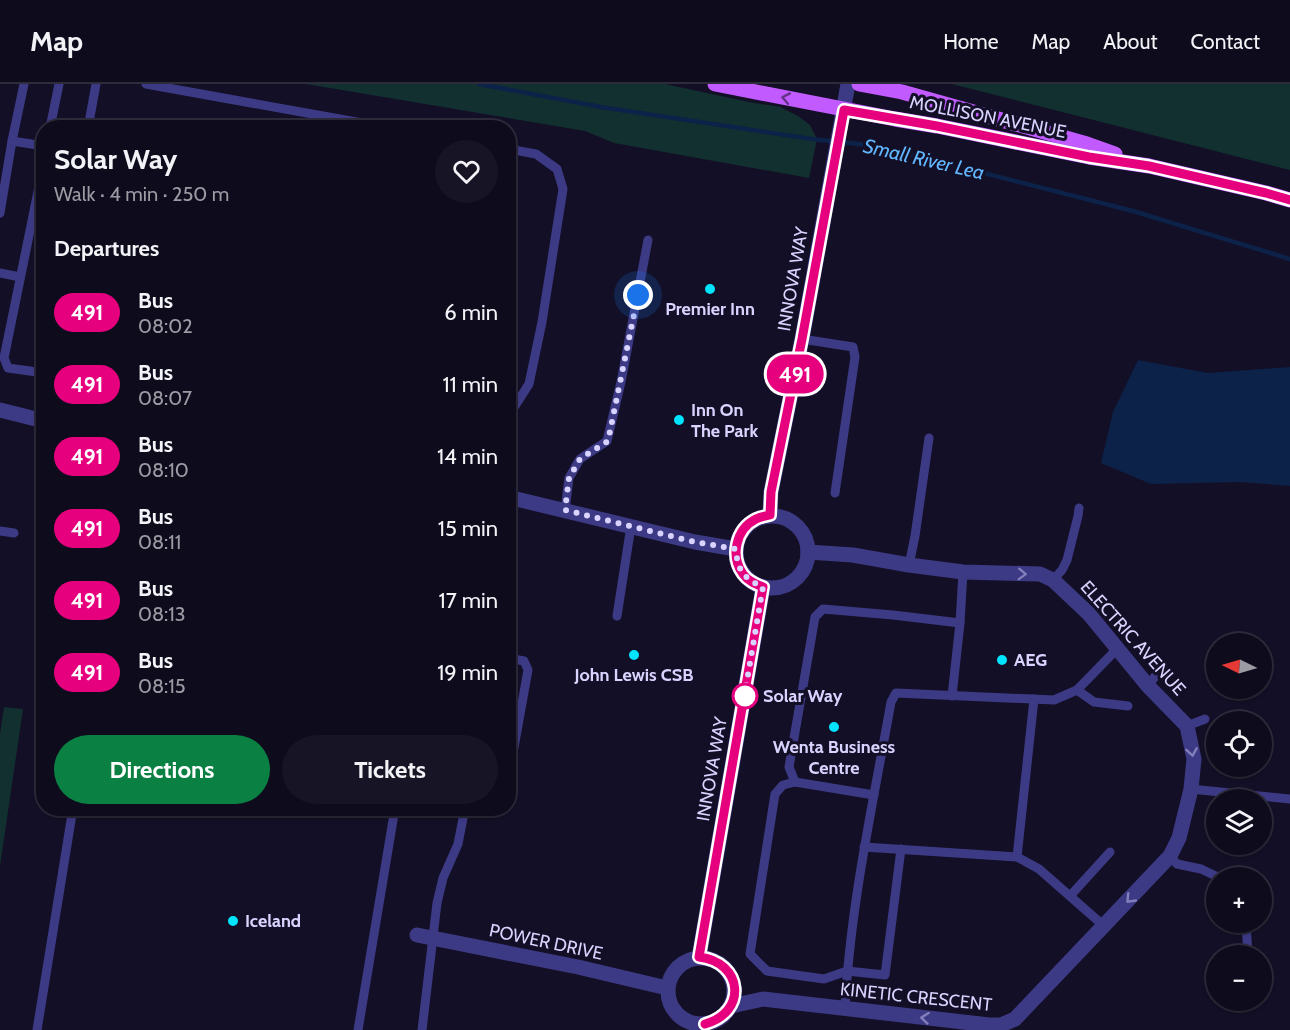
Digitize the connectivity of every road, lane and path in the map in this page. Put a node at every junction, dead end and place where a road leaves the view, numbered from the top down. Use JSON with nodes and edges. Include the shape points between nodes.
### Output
{"nodes":[{"id":1,"x":24,"y":84,"type":"edge"},
{"id":2,"x":59,"y":84,"type":"edge"},
{"id":3,"x":96,"y":84,"type":"edge"},
{"id":4,"x":146,"y":84,"type":"edge"},
{"id":5,"x":715,"y":84,"type":"edge"},
{"id":6,"x":848,"y":84,"type":"edge"},
{"id":7,"x":859,"y":84,"type":"edge"},
{"id":8,"x":844,"y":110,"type":"junction"},
{"id":9,"x":52,"y":120,"type":"edge"},
{"id":10,"x":89,"y":120,"type":"edge"},
{"id":11,"x":346,"y":120,"type":"edge"},
{"id":12,"x":12,"y":141,"type":"junction"},
{"id":13,"x":36,"y":145,"type":"edge"},
{"id":14,"x":516,"y":150,"type":"edge"},
{"id":15,"x":1149,"y":166,"type":"junction"},
{"id":16,"x":1290,"y":200,"type":"edge"},
{"id":17,"x":36,"y":201,"type":"edge"},
{"id":18,"x":0,"y":213,"type":"edge"},
{"id":19,"x":648,"y":240,"type":"dead end"},
{"id":20,"x":0,"y":273,"type":"edge"},
{"id":21,"x":20,"y":278,"type":"junction"},
{"id":22,"x":0,"y":317,"type":"edge"},
{"id":23,"x":11,"y":319,"type":"junction"},
{"id":24,"x":802,"y":339,"type":"junction"},
{"id":25,"x":36,"y":372,"type":"edge"},
{"id":26,"x":516,"y":404,"type":"edge"},
{"id":27,"x":0,"y":410,"type":"edge"},
{"id":28,"x":36,"y":419,"type":"edge"},
{"id":29,"x":929,"y":438,"type":"dead end"},
{"id":30,"x":835,"y":493,"type":"dead end"},
{"id":31,"x":516,"y":499,"type":"edge"},
{"id":32,"x":1079,"y":508,"type":"dead end"},
{"id":33,"x":565,"y":510,"type":"junction"},
{"id":34,"x":770,"y":515,"type":"junction"},
{"id":35,"x":631,"y":526,"type":"junction"},
{"id":36,"x":0,"y":531,"type":"edge"},
{"id":37,"x":14,"y":533,"type":"dead end"},
{"id":38,"x":736,"y":549,"type":"junction"},
{"id":39,"x":808,"y":552,"type":"junction"},
{"id":40,"x":909,"y":565,"type":"junction"},
{"id":41,"x":963,"y":572,"type":"junction"},
{"id":42,"x":1053,"y":579,"type":"junction"},
{"id":43,"x":763,"y":587,"type":"junction"},
{"id":44,"x":617,"y":616,"type":"dead end"},
{"id":45,"x":960,"y":623,"type":"junction"},
{"id":46,"x":1118,"y":648,"type":"junction"},
{"id":47,"x":516,"y":660,"type":"edge"},
{"id":48,"x":1159,"y":667,"type":"dead end"},
{"id":49,"x":1148,"y":686,"type":"junction"},
{"id":50,"x":1077,"y":690,"type":"junction"},
{"id":51,"x":952,"y":696,"type":"junction"},
{"id":52,"x":1034,"y":699,"type":"junction"},
{"id":53,"x":1128,"y":706,"type":"dead end"},
{"id":54,"x":1205,"y":719,"type":"dead end"},
{"id":55,"x":1187,"y":726,"type":"junction"},
{"id":56,"x":516,"y":736,"type":"edge"},
{"id":57,"x":795,"y":782,"type":"junction"},
{"id":58,"x":1191,"y":789,"type":"junction"},
{"id":59,"x":874,"y":795,"type":"junction"},
{"id":60,"x":1290,"y":799,"type":"edge"},
{"id":61,"x":73,"y":816,"type":"edge"},
{"id":62,"x":394,"y":816,"type":"edge"},
{"id":63,"x":464,"y":816,"type":"edge"},
{"id":64,"x":864,"y":847,"type":"junction"},
{"id":65,"x":901,"y":849,"type":"junction"},
{"id":66,"x":1110,"y":852,"type":"dead end"},
{"id":67,"x":1170,"y":856,"type":"junction"},
{"id":68,"x":1017,"y":857,"type":"junction"},
{"id":69,"x":1206,"y":871,"type":"edge"},
{"id":70,"x":1070,"y":896,"type":"junction"},
{"id":71,"x":1104,"y":926,"type":"junction"},
{"id":72,"x":417,"y":935,"type":"dead end"},
{"id":73,"x":433,"y":938,"type":"junction"},
{"id":74,"x":699,"y":957,"type":"junction"},
{"id":75,"x":847,"y":971,"type":"junction"},
{"id":76,"x":668,"y":988,"type":"junction"},
{"id":77,"x":731,"y":1006,"type":"junction"},
{"id":78,"x":845,"y":1009,"type":"junction"},
{"id":79,"x":968,"y":1026,"type":"edge"},
{"id":80,"x":695,"y":1027,"type":"edge"},
{"id":81,"x":37,"y":1030,"type":"edge"},
{"id":82,"x":358,"y":1030,"type":"edge"},
{"id":83,"x":422,"y":1030,"type":"edge"}],
"edges":[{"from":1,"to":12,"type":"lane"},
{"from":2,"to":9,"type":"lane"},
{"from":3,"to":10,"type":"lane"},
{"from":4,"to":11,"type":"lane"},
{"from":8,"to":5,"type":"main road","name":"MOLLISON AVENUE","one_way":true},
{"from":6,"to":8,"type":"street","name":"INNOVA WAY"},
{"from":7,"to":15,"type":"main road","name":"MOLLISON AVENUE","via":[[902,92]]},
{"from":8,"to":15,"type":"main road","name":"MOLLISON AVENUE"},
{"from":8,"to":24,"type":"street","name":"INNOVA WAY"},
{"from":12,"to":13,"type":"lane"},
{"from":12,"to":18,"type":"lane"},
{"from":14,"to":26,"type":"lane","via":[[536,154],[557,169],[563,189],[529,384]]},
{"from":15,"to":16,"type":"main road","name":"MOLLISON AVENUE"},
{"from":17,"to":21,"type":"lane"},
{"from":19,"to":33,"type":"lane","via":[[608,441],[580,459],[569,478]]},
{"from":20,"to":21,"type":"lane"},
{"from":21,"to":23,"type":"lane"},
{"from":22,"to":23,"type":"lane"},
{"from":23,"to":25,"type":"lane","via":[[4,358],[8,368]]},
{"from":24,"to":30,"type":"lane","via":[[853,347],[855,357]]},
{"from":24,"to":34,"type":"street","name":"INNOVA WAY","via":[[771,492]]},
{"from":27,"to":28,"type":"street"},
{"from":29,"to":40,"type":"lane"},
{"from":31,"to":33,"type":"street"},
{"from":32,"to":42,"type":"lane","via":[[1067,560]]},
{"from":33,"to":35,"type":"street"},
{"from":34,"to":38,"type":"street","via":[[747,525]]},
{"from":34,"to":39,"type":"street","via":[[793,522],[804,535]]},
{"from":35,"to":38,"type":"street"},
{"from":35,"to":44,"type":"lane"},
{"from":36,"to":37,"type":"lane"},
{"from":38,"to":43,"type":"street","via":[[739,568]]},
{"from":39,"to":40,"type":"street","name":"ELECTRIC AVENUE"},
{"from":39,"to":43,"type":"street","via":[[806,565],[792,582]]},
{"from":40,"to":41,"type":"street","name":"ELECTRIC AVENUE"},
{"from":41,"to":42,"type":"street","name":"ELECTRIC AVENUE","one_way":true,"via":[[1040,574]]},
{"from":41,"to":45,"type":"lane"},
{"from":42,"to":46,"type":"street","name":"ELECTRIC AVENUE"},
{"from":43,"to":74,"type":"street","name":"INNOVA WAY"},
{"from":45,"to":51,"type":"lane"},
{"from":45,"to":57,"type":"lane","via":[[823,609],[815,617],[789,767]]},
{"from":46,"to":49,"type":"street","name":"ELECTRIC AVENUE"},
{"from":46,"to":50,"type":"lane"},
{"from":47,"to":56,"type":"lane","via":[[524,661],[528,670]]},
{"from":48,"to":49,"type":"lane"},
{"from":49,"to":55,"type":"street","name":"ELECTRIC AVENUE"},
{"from":50,"to":52,"type":"lane","via":[[1054,700]]},
{"from":50,"to":53,"type":"lane","via":[[1094,702]]},
{"from":51,"to":52,"type":"lane"},
{"from":51,"to":59,"type":"lane","via":[[896,693]]},
{"from":52,"to":68,"type":"lane"},
{"from":54,"to":55,"type":"lane"},
{"from":55,"to":58,"type":"street","one_way":true,"via":[[1194,759]]},
{"from":57,"to":59,"type":"lane"},
{"from":57,"to":75,"type":"lane","via":[[783,785],[776,794],[750,954],[767,971],[824,979]]},
{"from":58,"to":60,"type":"lane"},
{"from":58,"to":67,"type":"street","via":[[1179,838]]},
{"from":59,"to":64,"type":"lane"},
{"from":61,"to":81,"type":"lane"},
{"from":62,"to":82,"type":"lane"},
{"from":63,"to":73,"type":"lane","via":[[459,844],[443,878]]},
{"from":64,"to":65,"type":"lane"},
{"from":64,"to":75,"type":"lane"},
{"from":65,"to":68,"type":"lane"},
{"from":65,"to":75,"type":"lane","via":[[885,975]]},
{"from":66,"to":70,"type":"lane"},
{"from":67,"to":69,"type":"lane","via":[[1178,864]]},
{"from":67,"to":71,"type":"street","name":"KINETIC CRESCENT","one_way":true},
{"from":68,"to":70,"type":"lane","via":[[1039,869]]},
{"from":70,"to":71,"type":"lane"},
{"from":71,"to":79,"type":"street","name":"KINETIC CRESCENT","via":[[1015,1019],[1001,1025]]},
{"from":72,"to":73,"type":"street","name":"POWER DRIVE"},
{"from":73,"to":76,"type":"street","name":"POWER DRIVE"},
{"from":73,"to":83,"type":"lane"},
{"from":74,"to":76,"type":"street","via":[[674,970]]},
{"from":74,"to":77,"type":"street","via":[[710,958],[727,969],[735,988]]},
{"from":75,"to":78,"type":"lane"},
{"from":76,"to":80,"type":"street","via":[[672,1008]]},
{"from":77,"to":78,"type":"street","name":"KINETIC CRESCENT","via":[[764,999]]},
{"from":77,"to":80,"type":"street","via":[[715,1022]]},
{"from":79,"to":78,"type":"street","name":"KINETIC CRESCENT","one_way":true}]}
